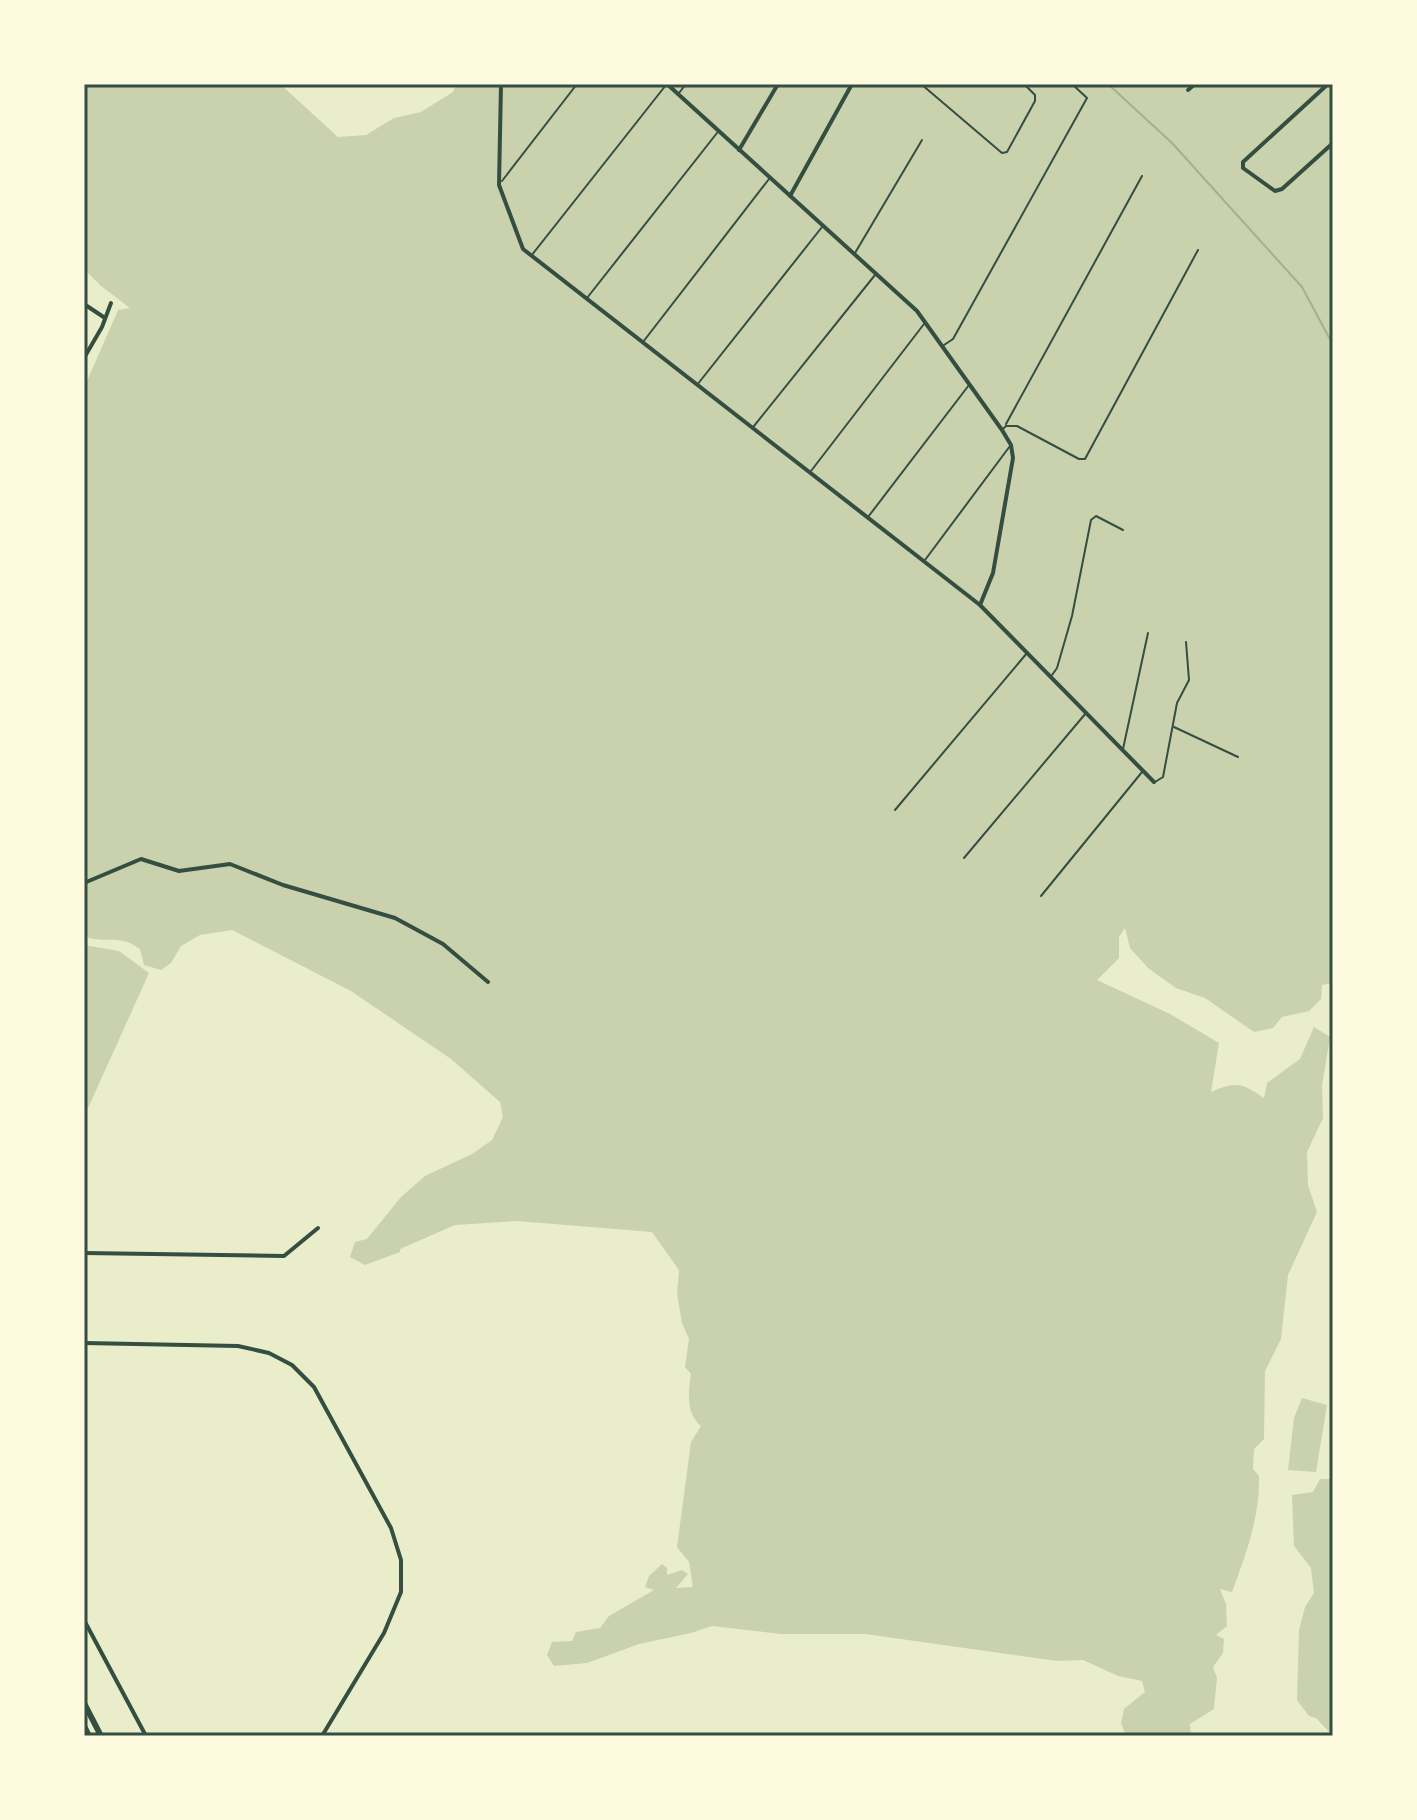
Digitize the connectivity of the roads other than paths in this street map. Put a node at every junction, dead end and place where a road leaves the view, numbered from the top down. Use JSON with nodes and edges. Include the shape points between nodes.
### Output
{"nodes":[{"id":1,"x":501,"y":84,"type":"edge"},
{"id":2,"x":577,"y":84,"type":"edge"},
{"id":3,"x":667,"y":84,"type":"edge"},
{"id":4,"x":686,"y":84,"type":"edge"},
{"id":5,"x":778,"y":84,"type":"edge"},
{"id":6,"x":852,"y":84,"type":"edge"},
{"id":7,"x":921,"y":84,"type":"edge"},
{"id":8,"x":1024,"y":84,"type":"edge"},
{"id":9,"x":1072,"y":84,"type":"edge"},
{"id":10,"x":1195,"y":84,"type":"edge"},
{"id":11,"x":1328,"y":84,"type":"edge"},
{"id":12,"x":1188,"y":90,"type":"dead end"},
{"id":13,"x":678,"y":94,"type":"junction"},
{"id":14,"x":719,"y":131,"type":"junction"},
{"id":15,"x":922,"y":140,"type":"dead end"},
{"id":16,"x":1333,"y":143,"type":"edge"},
{"id":17,"x":739,"y":150,"type":"junction"},
{"id":18,"x":1142,"y":176,"type":"dead end"},
{"id":19,"x":770,"y":178,"type":"junction"},
{"id":20,"x":499,"y":185,"type":"junction"},
{"id":21,"x":790,"y":196,"type":"junction"},
{"id":22,"x":823,"y":226,"type":"junction"},
{"id":23,"x":1198,"y":250,"type":"dead end"},
{"id":24,"x":854,"y":254,"type":"junction"},
{"id":25,"x":531,"y":256,"type":"junction"},
{"id":26,"x":875,"y":274,"type":"junction"},
{"id":27,"x":587,"y":299,"type":"junction"},
{"id":28,"x":111,"y":303,"type":"dead end"},
{"id":29,"x":84,"y":304,"type":"edge"},
{"id":30,"x":105,"y":318,"type":"junction"},
{"id":31,"x":925,"y":323,"type":"junction"},
{"id":32,"x":643,"y":343,"type":"junction"},
{"id":33,"x":942,"y":347,"type":"junction"},
{"id":34,"x":84,"y":358,"type":"edge"},
{"id":35,"x":969,"y":384,"type":"junction"},
{"id":36,"x":697,"y":385,"type":"junction"},
{"id":37,"x":752,"y":428,"type":"junction"},
{"id":38,"x":1004,"y":428,"type":"junction"},
{"id":39,"x":1011,"y":445,"type":"junction"},
{"id":40,"x":810,"y":473,"type":"junction"},
{"id":41,"x":867,"y":518,"type":"junction"},
{"id":42,"x":1123,"y":530,"type":"dead end"},
{"id":43,"x":923,"y":562,"type":"junction"},
{"id":44,"x":980,"y":605,"type":"junction"},
{"id":45,"x":1148,"y":633,"type":"dead end"},
{"id":46,"x":1186,"y":642,"type":"dead end"},
{"id":47,"x":1028,"y":652,"type":"junction"},
{"id":48,"x":1051,"y":675,"type":"junction"},
{"id":49,"x":1086,"y":712,"type":"junction"},
{"id":50,"x":1173,"y":727,"type":"junction"},
{"id":51,"x":1123,"y":751,"type":"junction"},
{"id":52,"x":1238,"y":757,"type":"dead end"},
{"id":53,"x":1143,"y":771,"type":"junction"},
{"id":54,"x":1154,"y":782,"type":"joint"},
{"id":55,"x":895,"y":810,"type":"dead end"},
{"id":56,"x":964,"y":858,"type":"dead end"},
{"id":57,"x":84,"y":883,"type":"edge"},
{"id":58,"x":1041,"y":896,"type":"dead end"},
{"id":59,"x":488,"y":982,"type":"dead end"},
{"id":60,"x":318,"y":1228,"type":"dead end"},
{"id":61,"x":84,"y":1253,"type":"edge"},
{"id":62,"x":84,"y":1343,"type":"edge"},
{"id":63,"x":84,"y":1620,"type":"edge"},
{"id":64,"x":84,"y":1703,"type":"edge"},
{"id":65,"x":84,"y":1726,"type":"edge"},
{"id":66,"x":89,"y":1736,"type":"edge"},
{"id":67,"x":101,"y":1736,"type":"edge"},
{"id":68,"x":146,"y":1736,"type":"edge"},
{"id":69,"x":322,"y":1736,"type":"edge"}],
"edges":[{"from":1,"to":20,"type":"street"},
{"from":2,"to":20,"type":"lane"},
{"from":3,"to":13,"type":"street"},
{"from":3,"to":25,"type":"lane"},
{"from":4,"to":13,"type":"lane"},
{"from":5,"to":17,"type":"street"},
{"from":6,"to":21,"type":"street"},
{"from":7,"to":8,"type":"lane","via":[[998,152],[1007,152],[1035,101]]},
{"from":9,"to":33,"type":"lane","via":[[1087,98],[953,339]]},
{"from":10,"to":12,"type":"street"},
{"from":11,"to":16,"type":"street","via":[[1243,162],[1243,168],[1275,191]]},
{"from":13,"to":14,"type":"street"},
{"from":14,"to":17,"type":"street"},
{"from":14,"to":27,"type":"lane"},
{"from":15,"to":24,"type":"lane"},
{"from":17,"to":19,"type":"street"},
{"from":18,"to":38,"type":"lane"},
{"from":19,"to":21,"type":"street"},
{"from":19,"to":32,"type":"lane"},
{"from":20,"to":25,"type":"street","via":[[523,249]]},
{"from":21,"to":22,"type":"street"},
{"from":22,"to":24,"type":"street"},
{"from":22,"to":36,"type":"lane"},
{"from":23,"to":38,"type":"lane","via":[[1085,459],[1017,426]]},
{"from":24,"to":26,"type":"street"},
{"from":25,"to":27,"type":"street"},
{"from":26,"to":31,"type":"street"},
{"from":26,"to":37,"type":"lane"},
{"from":27,"to":32,"type":"street"},
{"from":28,"to":30,"type":"street"},
{"from":29,"to":30,"type":"street"},
{"from":30,"to":34,"type":"street"},
{"from":31,"to":33,"type":"street"},
{"from":31,"to":40,"type":"lane"},
{"from":32,"to":36,"type":"street"},
{"from":33,"to":35,"type":"street"},
{"from":35,"to":38,"type":"street"},
{"from":35,"to":41,"type":"lane"},
{"from":36,"to":37,"type":"street"},
{"from":37,"to":40,"type":"street"},
{"from":38,"to":39,"type":"street"},
{"from":39,"to":43,"type":"lane"},
{"from":39,"to":44,"type":"street","via":[[993,573]]},
{"from":40,"to":41,"type":"street"},
{"from":41,"to":43,"type":"street"},
{"from":42,"to":48,"type":"lane","via":[[1096,516],[1090,521],[1072,616]]},
{"from":43,"to":44,"type":"street"},
{"from":44,"to":47,"type":"street"},
{"from":45,"to":51,"type":"lane"},
{"from":46,"to":50,"type":"lane","via":[[1189,680]]},
{"from":47,"to":48,"type":"street"},
{"from":47,"to":55,"type":"lane"},
{"from":48,"to":49,"type":"street"},
{"from":49,"to":51,"type":"street"},
{"from":49,"to":56,"type":"lane"},
{"from":50,"to":52,"type":"lane"},
{"from":50,"to":54,"type":"lane","via":[[1163,777]]},
{"from":51,"to":53,"type":"street"},
{"from":53,"to":54,"type":"street"},
{"from":53,"to":58,"type":"lane"},
{"from":57,"to":59,"type":"street","via":[[141,859],[179,871],[230,864],[395,918],[443,944]]},
{"from":60,"to":61,"type":"street","via":[[284,1256]]},
{"from":62,"to":69,"type":"street","via":[[238,1346],[292,1365],[314,1387],[391,1528],[401,1560],[401,1592],[384,1633]]},
{"from":63,"to":68,"type":"street"},
{"from":64,"to":67,"type":"highway"},
{"from":65,"to":66,"type":"highway"}]}
